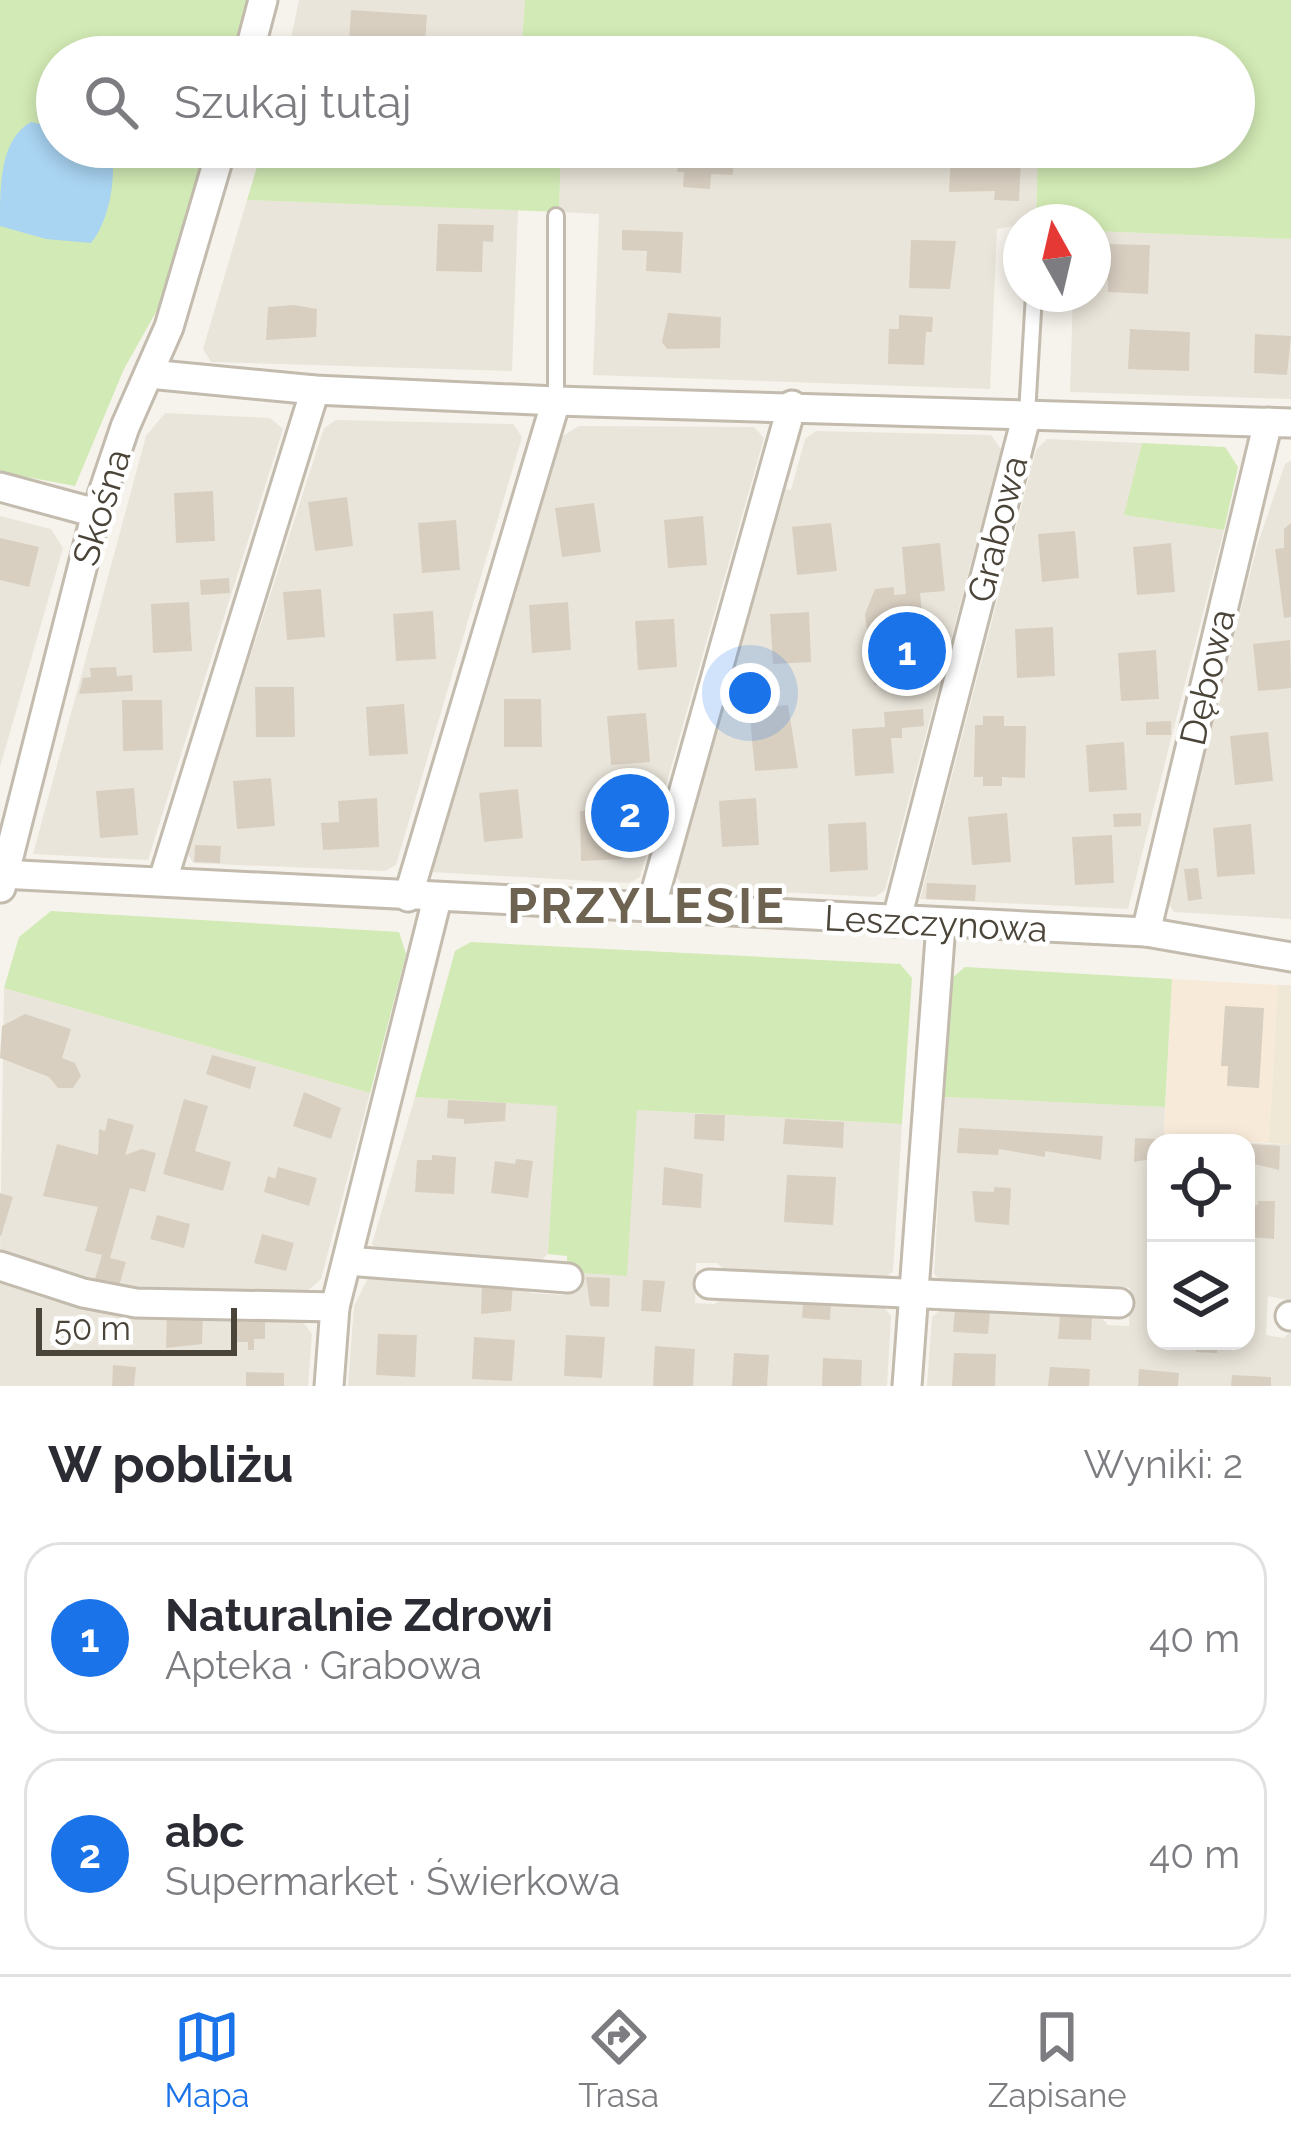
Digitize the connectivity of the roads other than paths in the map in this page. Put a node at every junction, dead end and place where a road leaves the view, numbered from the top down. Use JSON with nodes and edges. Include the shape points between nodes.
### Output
{"nodes":[{"id":1,"x":263,"y":0,"type":"edge"},
{"id":2,"x":254,"y":36,"type":"edge"},
{"id":3,"x":216,"y":168,"type":"edge"},
{"id":4,"x":556,"y":216,"type":"dead end"},
{"id":5,"x":1033,"y":312,"type":"edge"},
{"id":6,"x":149,"y":374,"type":"junction"},
{"id":7,"x":315,"y":390,"type":"junction"},
{"id":8,"x":556,"y":401,"type":"junction"},
{"id":9,"x":792,"y":405,"type":"junction"},
{"id":10,"x":1027,"y":414,"type":"junction"},
{"id":11,"x":1279,"y":423,"type":"edge"},
{"id":12,"x":0,"y":487,"type":"edge"},
{"id":13,"x":96,"y":512,"type":"junction"},
{"id":14,"x":2,"y":880,"type":"edge"},
{"id":15,"x":163,"y":880,"type":"junction"},
{"id":16,"x":422,"y":898,"type":"junction"},
{"id":17,"x":651,"y":908,"type":"junction"},
{"id":18,"x":896,"y":922,"type":"junction"},
{"id":19,"x":941,"y":924,"type":"junction"},
{"id":20,"x":1145,"y":932,"type":"junction"},
{"id":21,"x":1291,"y":957,"type":"edge"},
{"id":22,"x":346,"y":1261,"type":"junction"},
{"id":23,"x":0,"y":1266,"type":"edge"},
{"id":24,"x":568,"y":1278,"type":"dead end"},
{"id":25,"x":709,"y":1284,"type":"dead end"},
{"id":26,"x":912,"y":1293,"type":"junction"},
{"id":27,"x":1119,"y":1304,"type":"dead end"},
{"id":28,"x":335,"y":1307,"type":"junction"},
{"id":29,"x":329,"y":1386,"type":"edge"},
{"id":30,"x":907,"y":1386,"type":"edge"}],
"edges":[{"from":1,"to":2,"type":"street"},
{"from":3,"to":6,"type":"street","name":"Skośna"},
{"from":4,"to":8,"type":"lane"},
{"from":5,"to":10,"type":"lane"},
{"from":6,"to":7,"type":"street"},
{"from":6,"to":13,"type":"street","name":"Skośna"},
{"from":7,"to":8,"type":"street"},
{"from":7,"to":15,"type":"street"},
{"from":8,"to":9,"type":"street"},
{"from":8,"to":16,"type":"street"},
{"from":9,"to":10,"type":"street"},
{"from":9,"to":17,"type":"street"},
{"from":10,"to":11,"type":"street"},
{"from":10,"to":18,"type":"street","name":"Grabowa"},
{"from":11,"to":20,"type":"street","name":"Dębowa"},
{"from":12,"to":13,"type":"street"},
{"from":13,"to":14,"type":"street","name":"Skośna"},
{"from":14,"to":15,"type":"street","name":"Leszczynowa"},
{"from":15,"to":16,"type":"street","name":"Leszczynowa"},
{"from":16,"to":17,"type":"street","name":"Leszczynowa"},
{"from":16,"to":22,"type":"street"},
{"from":17,"to":18,"type":"street","name":"Leszczynowa"},
{"from":18,"to":19,"type":"street","name":"Leszczynowa"},
{"from":19,"to":20,"type":"street","name":"Leszczynowa"},
{"from":19,"to":26,"type":"street"},
{"from":20,"to":21,"type":"street","name":"Leszczynowa"},
{"from":22,"to":24,"type":"street"},
{"from":22,"to":28,"type":"street"},
{"from":23,"to":28,"type":"street","via":[[136,1303]]},
{"from":25,"to":26,"type":"street"},
{"from":26,"to":27,"type":"street"},
{"from":26,"to":30,"type":"street"},
{"from":28,"to":29,"type":"street"}]}
